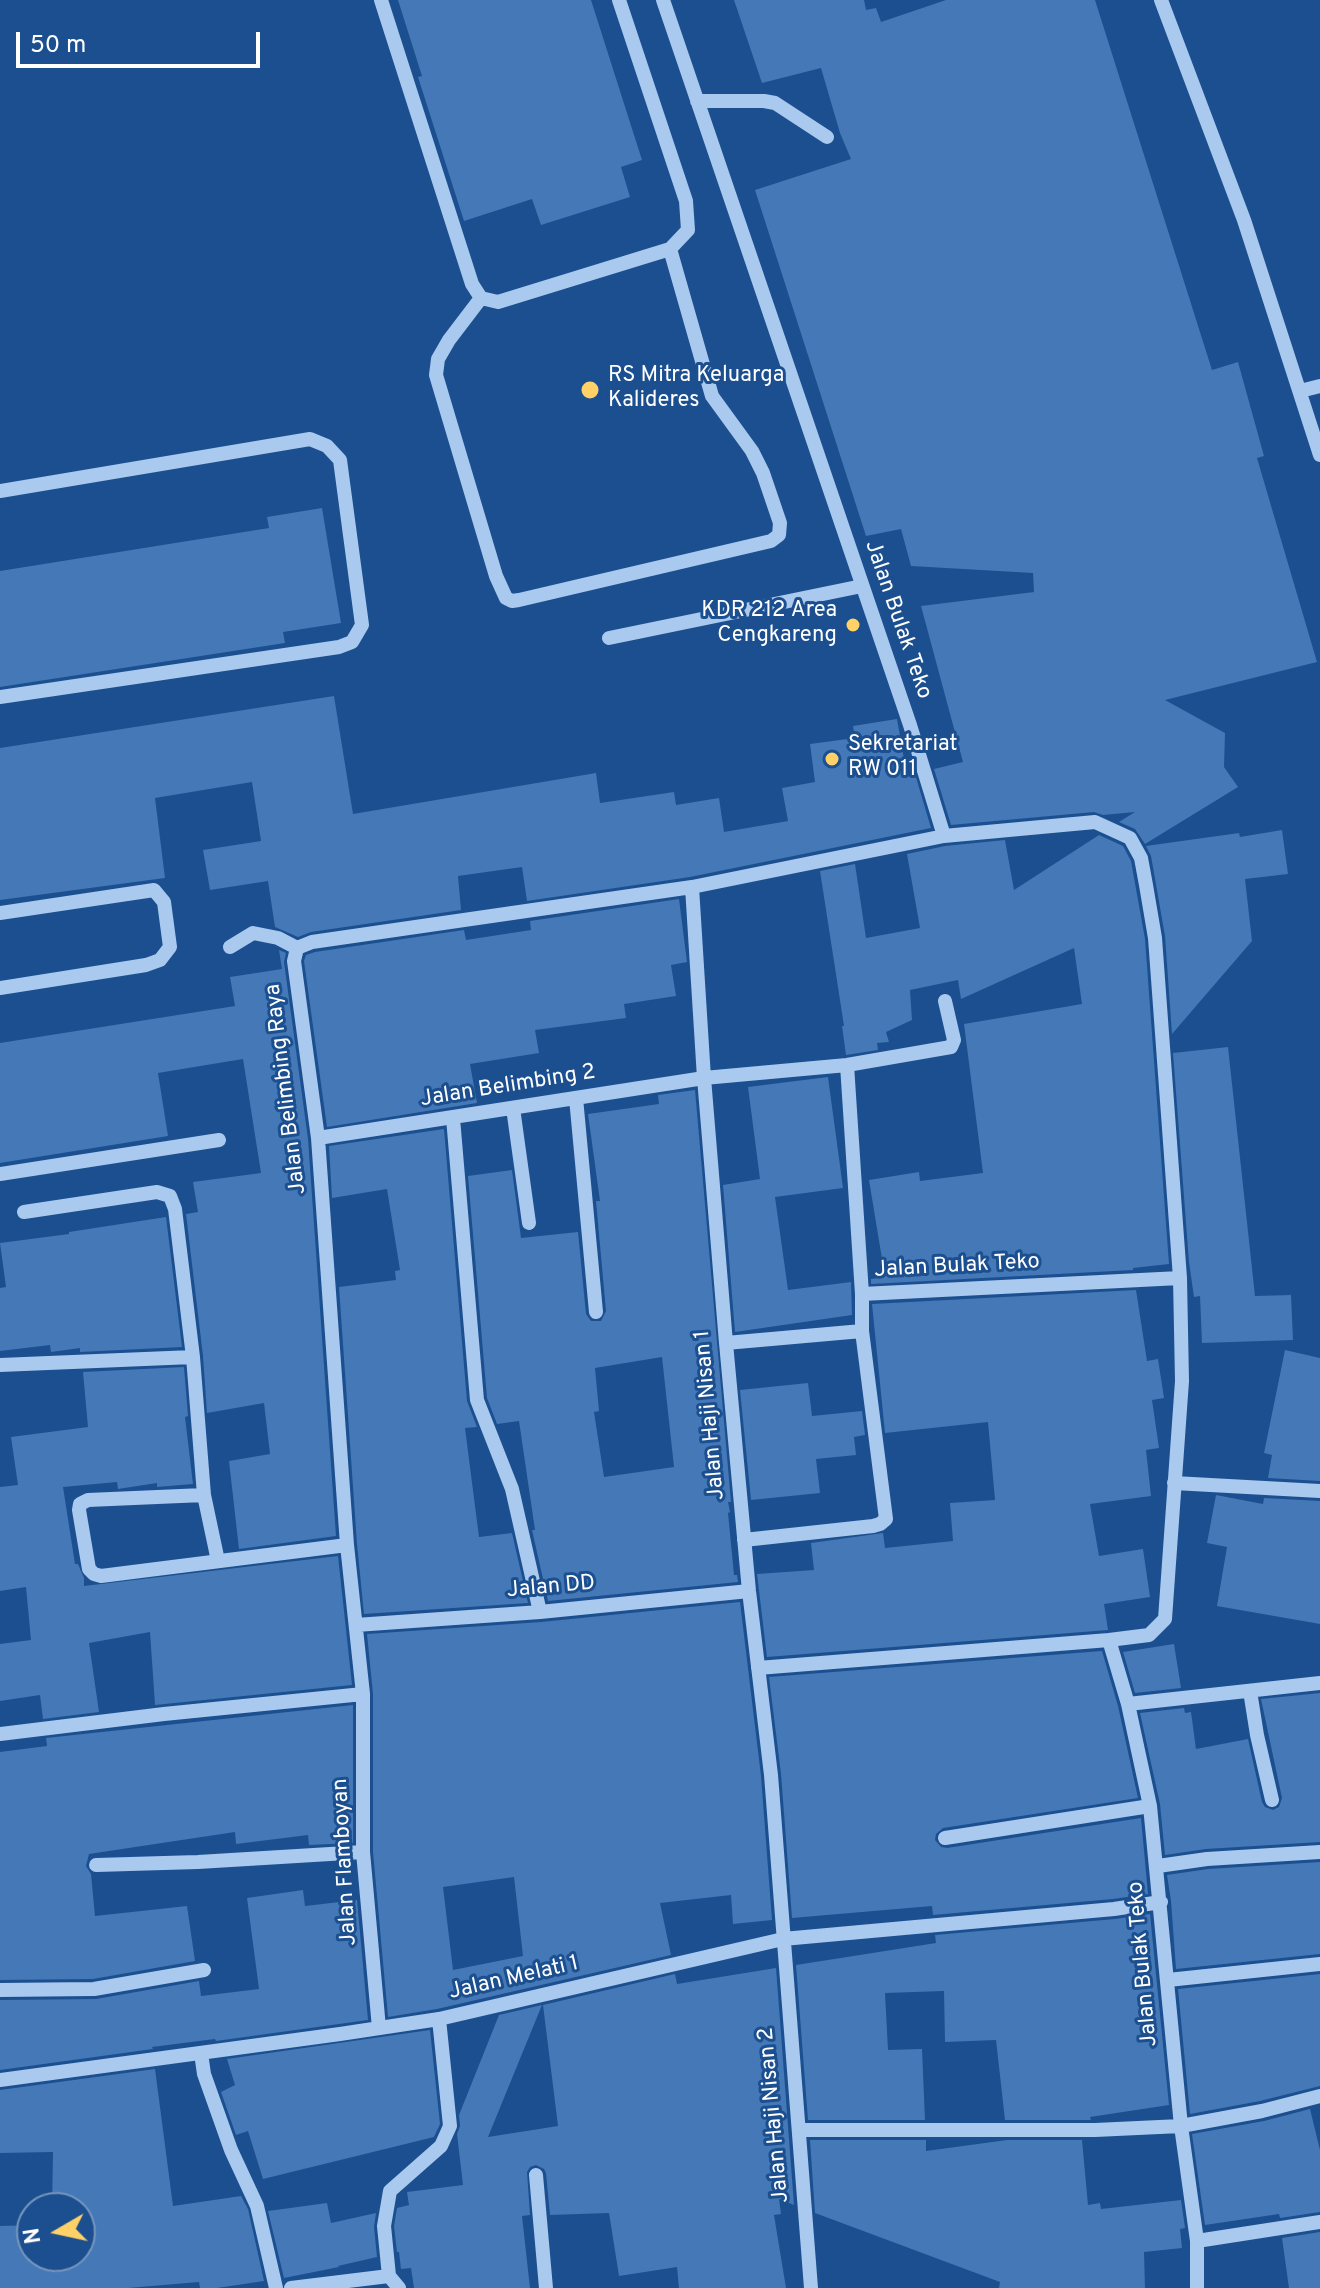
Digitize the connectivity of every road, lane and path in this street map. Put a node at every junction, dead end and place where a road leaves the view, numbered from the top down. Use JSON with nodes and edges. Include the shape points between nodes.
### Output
{"nodes":[{"id":1,"x":381,"y":0,"type":"edge"},
{"id":2,"x":619,"y":0,"type":"edge"},
{"id":3,"x":663,"y":0,"type":"edge"},
{"id":4,"x":1161,"y":0,"type":"edge"},
{"id":5,"x":697,"y":101,"type":"junction"},
{"id":6,"x":827,"y":137,"type":"dead end"},
{"id":7,"x":670,"y":249,"type":"junction"},
{"id":8,"x":481,"y":298,"type":"junction"},
{"id":9,"x":1320,"y":386,"type":"edge"},
{"id":10,"x":1300,"y":391,"type":"junction"},
{"id":11,"x":1320,"y":455,"type":"edge"},
{"id":12,"x":0,"y":491,"type":"edge"},
{"id":13,"x":862,"y":586,"type":"junction"},
{"id":14,"x":609,"y":638,"type":"dead end"},
{"id":15,"x":0,"y":697,"type":"edge"},
{"id":16,"x":944,"y":836,"type":"junction"},
{"id":17,"x":692,"y":887,"type":"junction"},
{"id":18,"x":0,"y":913,"type":"edge"},
{"id":19,"x":230,"y":947,"type":"dead end"},
{"id":20,"x":297,"y":948,"type":"junction"},
{"id":21,"x":0,"y":988,"type":"edge"},
{"id":22,"x":945,"y":1001,"type":"dead end"},
{"id":23,"x":847,"y":1065,"type":"junction"},
{"id":24,"x":704,"y":1078,"type":"junction"},
{"id":25,"x":576,"y":1098,"type":"junction"},
{"id":26,"x":513,"y":1108,"type":"junction"},
{"id":27,"x":453,"y":1118,"type":"junction"},
{"id":28,"x":318,"y":1138,"type":"junction"},
{"id":29,"x":219,"y":1140,"type":"dead end"},
{"id":30,"x":0,"y":1174,"type":"edge"},
{"id":31,"x":24,"y":1212,"type":"dead end"},
{"id":32,"x":529,"y":1223,"type":"dead end"},
{"id":33,"x":1180,"y":1278,"type":"junction"},
{"id":34,"x":862,"y":1294,"type":"junction"},
{"id":35,"x":596,"y":1312,"type":"dead end"},
{"id":36,"x":862,"y":1331,"type":"junction"},
{"id":37,"x":726,"y":1343,"type":"junction"},
{"id":38,"x":193,"y":1357,"type":"junction"},
{"id":39,"x":0,"y":1365,"type":"edge"},
{"id":40,"x":1174,"y":1483,"type":"junction"},
{"id":41,"x":1320,"y":1491,"type":"edge"},
{"id":42,"x":204,"y":1495,"type":"junction"},
{"id":43,"x":744,"y":1540,"type":"junction"},
{"id":44,"x":347,"y":1545,"type":"junction"},
{"id":45,"x":218,"y":1561,"type":"junction"},
{"id":46,"x":749,"y":1591,"type":"junction"},
{"id":47,"x":540,"y":1612,"type":"junction"},
{"id":48,"x":356,"y":1625,"type":"junction"},
{"id":49,"x":1109,"y":1640,"type":"junction"},
{"id":50,"x":758,"y":1668,"type":"junction"},
{"id":51,"x":1320,"y":1683,"type":"edge"},
{"id":52,"x":1250,"y":1691,"type":"junction"},
{"id":53,"x":363,"y":1694,"type":"junction"},
{"id":54,"x":1128,"y":1704,"type":"junction"},
{"id":55,"x":0,"y":1734,"type":"edge"},
{"id":56,"x":1272,"y":1800,"type":"dead end"},
{"id":57,"x":1150,"y":1806,"type":"junction"},
{"id":58,"x":945,"y":1838,"type":"dead end"},
{"id":59,"x":363,"y":1852,"type":"junction"},
{"id":60,"x":1320,"y":1852,"type":"edge"},
{"id":61,"x":96,"y":1865,"type":"dead end"},
{"id":62,"x":1158,"y":1866,"type":"junction"},
{"id":63,"x":1161,"y":1902,"type":"junction"},
{"id":64,"x":783,"y":1939,"type":"junction"},
{"id":65,"x":1320,"y":1964,"type":"edge"},
{"id":66,"x":204,"y":1970,"type":"dead end"},
{"id":67,"x":1168,"y":1980,"type":"junction"},
{"id":68,"x":0,"y":1990,"type":"edge"},
{"id":69,"x":439,"y":2019,"type":"junction"},
{"id":70,"x":379,"y":2028,"type":"junction"},
{"id":71,"x":201,"y":2053,"type":"junction"},
{"id":72,"x":0,"y":2080,"type":"edge"},
{"id":73,"x":1320,"y":2096,"type":"edge"},
{"id":74,"x":1181,"y":2126,"type":"junction"},
{"id":75,"x":799,"y":2130,"type":"junction"},
{"id":76,"x":536,"y":2175,"type":"dead end"},
{"id":77,"x":1320,"y":2222,"type":"edge"},
{"id":78,"x":1197,"y":2241,"type":"junction"},
{"id":79,"x":394,"y":2282,"type":"edge"},
{"id":80,"x":276,"y":2288,"type":"edge"},
{"id":81,"x":291,"y":2288,"type":"edge"},
{"id":82,"x":546,"y":2288,"type":"edge"},
{"id":83,"x":811,"y":2288,"type":"edge"},
{"id":84,"x":1197,"y":2288,"type":"edge"}],
"edges":[{"from":1,"to":8,"type":"street","via":[[472,284]]},
{"from":2,"to":7,"type":"street","via":[[686,201],[688,230]]},
{"from":3,"to":5,"type":"street","name":"Jalan Bulak Teko"},
{"from":4,"to":10,"type":"street","via":[[1244,220]]},
{"from":5,"to":6,"type":"street","via":[[775,103]]},
{"from":5,"to":13,"type":"street","name":"Jalan Bulak Teko"},
{"from":7,"to":8,"type":"street","via":[[498,302]]},
{"from":7,"to":8,"type":"street","via":[[712,396],[752,451],[768,485],[780,523],[779,535],[771,541],[512,601],[506,598],[436,375],[449,340]]},
{"from":9,"to":10,"type":"street"},
{"from":10,"to":11,"type":"street"},
{"from":12,"to":15,"type":"street","via":[[310,439],[327,446],[340,460],[362,625],[352,642],[339,647]]},
{"from":13,"to":14,"type":"street"},
{"from":13,"to":16,"type":"street","name":"Jalan Bulak Teko"},
{"from":16,"to":17,"type":"street"},
{"from":16,"to":33,"type":"street","via":[[1095,822],[1130,838],[1141,858],[1155,938]]},
{"from":17,"to":20,"type":"street"},
{"from":17,"to":24,"type":"street","name":"Jalan Haji Nisan 1"},
{"from":18,"to":21,"type":"street","via":[[154,890],[164,902],[170,947],[160,960],[146,965]]},
{"from":19,"to":20,"type":"street","via":[[253,933]]},
{"from":20,"to":28,"type":"street","name":"Jalan Belimbing Raya","via":[[294,961]]},
{"from":22,"to":23,"type":"street","name":"Jalan Belimbing 2","via":[[951,1047]]},
{"from":23,"to":24,"type":"street","name":"Jalan Belimbing 2"},
{"from":23,"to":34,"type":"street"},
{"from":24,"to":25,"type":"street","name":"Jalan Belimbing 2"},
{"from":24,"to":37,"type":"street","name":"Jalan Haji Nisan 1"},
{"from":25,"to":26,"type":"street","name":"Jalan Belimbing 2"},
{"from":25,"to":35,"type":"street"},
{"from":26,"to":27,"type":"street","name":"Jalan Belimbing 2"},
{"from":26,"to":32,"type":"street"},
{"from":27,"to":28,"type":"street","name":"Jalan Belimbing 2"},
{"from":27,"to":47,"type":"street","via":[[477,1400],[512,1489]]},
{"from":28,"to":44,"type":"street","name":"Jalan Belimbing Raya"},
{"from":29,"to":30,"type":"street"},
{"from":31,"to":38,"type":"street","via":[[157,1192],[170,1196]]},
{"from":33,"to":34,"type":"street","name":"Jalan Bulak Teko"},
{"from":33,"to":40,"type":"street","via":[[1182,1381]]},
{"from":34,"to":36,"type":"street","name":"Jalan Bulak Teko"},
{"from":36,"to":37,"type":"street"},
{"from":36,"to":43,"type":"street","name":"Jalan Bulak Teko","via":[[886,1519],[880,1524]]},
{"from":37,"to":43,"type":"street","name":"Jalan Haji Nisan 1"},
{"from":38,"to":39,"type":"street"},
{"from":38,"to":42,"type":"street"},
{"from":40,"to":41,"type":"street"},
{"from":40,"to":49,"type":"street","via":[[1165,1619],[1149,1635]]},
{"from":42,"to":45,"type":"street"},
{"from":42,"to":45,"type":"street","via":[[80,1504],[89,1569],[101,1576]]},
{"from":43,"to":46,"type":"street","name":"Jalan Haji Nisan 1"},
{"from":44,"to":45,"type":"street"},
{"from":44,"to":48,"type":"street","name":"Jalan Belimbing Raya"},
{"from":46,"to":47,"type":"street","name":"Jalan DD"},
{"from":46,"to":50,"type":"street","name":"Jalan Haji Nisan 1"},
{"from":47,"to":48,"type":"street","name":"Jalan DD"},
{"from":48,"to":53,"type":"street","name":"Jalan Flamboyan"},
{"from":49,"to":50,"type":"street"},
{"from":49,"to":54,"type":"street","name":"Jalan Bulak Teko"},
{"from":50,"to":64,"type":"street","name":"Jalan Haji Nisan 1"},
{"from":51,"to":52,"type":"street"},
{"from":52,"to":54,"type":"street"},
{"from":52,"to":56,"type":"street"},
{"from":53,"to":55,"type":"street"},
{"from":53,"to":59,"type":"street","name":"Jalan Flamboyan"},
{"from":54,"to":57,"type":"street","name":"Jalan Bulak Teko"},
{"from":57,"to":58,"type":"street"},
{"from":57,"to":62,"type":"street","name":"Jalan Bulak Teko"},
{"from":59,"to":61,"type":"street"},
{"from":59,"to":70,"type":"street","name":"Jalan Flamboyan"},
{"from":60,"to":62,"type":"street"},
{"from":62,"to":63,"type":"street","name":"Jalan Bulak Teko"},
{"from":63,"to":64,"type":"street","name":"Jalan Melati 1"},
{"from":63,"to":67,"type":"street","name":"Jalan Bulak Teko"},
{"from":64,"to":69,"type":"street","name":"Jalan Melati 1"},
{"from":64,"to":75,"type":"street","name":"Jalan Haji Nisan 2"},
{"from":65,"to":67,"type":"street"},
{"from":66,"to":68,"type":"street","via":[[94,1989]]},
{"from":67,"to":74,"type":"street","name":"Jalan Bulak Teko"},
{"from":69,"to":70,"type":"street"},
{"from":69,"to":79,"type":"street","name":"Jalan Melati 1","via":[[450,2126],[441,2146],[390,2191],[384,2226]]},
{"from":70,"to":71,"type":"street"},
{"from":71,"to":72,"type":"street"},
{"from":71,"to":80,"type":"street","via":[[222,2125],[257,2206]]},
{"from":73,"to":74,"type":"street"},
{"from":74,"to":75,"type":"street"},
{"from":74,"to":78,"type":"street","name":"Jalan Bulak Teko"},
{"from":75,"to":83,"type":"street","name":"Jalan Haji Nisan 2"},
{"from":76,"to":82,"type":"street"},
{"from":77,"to":78,"type":"street"},
{"from":78,"to":84,"type":"street","name":"Jalan Bulak Teko"},
{"from":79,"to":81,"type":"street","name":"Jalan Melati 1"}]}
